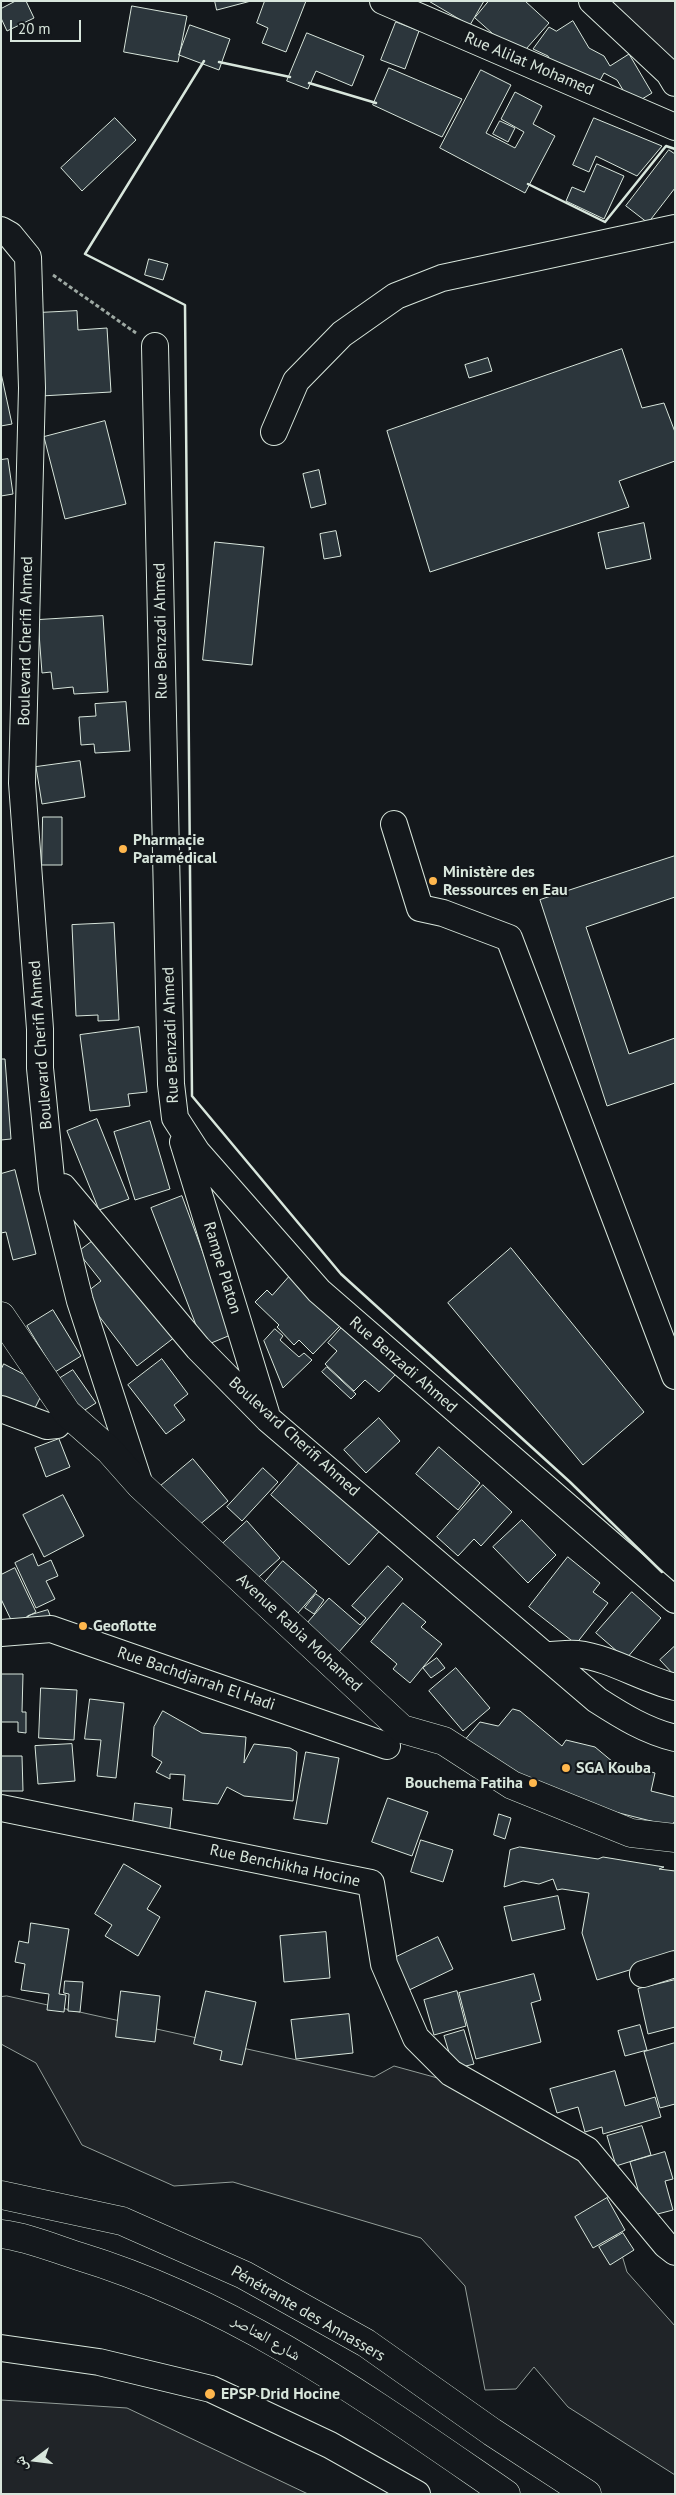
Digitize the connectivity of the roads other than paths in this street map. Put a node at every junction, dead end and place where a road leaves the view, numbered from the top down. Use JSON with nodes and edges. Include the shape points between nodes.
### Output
{"nodes":[{"id":1,"x":383,"y":1,"type":"edge"},
{"id":2,"x":592,"y":1,"type":"edge"},
{"id":3,"x":675,"y":83,"type":"edge"},
{"id":4,"x":675,"y":127,"type":"edge"},
{"id":5,"x":675,"y":228,"type":"edge"},
{"id":6,"x":1,"y":230,"type":"edge"},
{"id":7,"x":155,"y":346,"type":"road end"},
{"id":8,"x":274,"y":432,"type":"dead end"},
{"id":9,"x":394,"y":824,"type":"dead end"},
{"id":10,"x":175,"y":1118,"type":"junction"},
{"id":11,"x":52,"y":1188,"type":"junction"},
{"id":12,"x":1,"y":1316,"type":"edge"},
{"id":13,"x":675,"y":1376,"type":"edge"},
{"id":14,"x":1,"y":1409,"type":"edge"},
{"id":15,"x":67,"y":1413,"type":"junction"},
{"id":16,"x":268,"y":1418,"type":"junction"},
{"id":17,"x":140,"y":1485,"type":"junction"},
{"id":18,"x":675,"y":1600,"type":"edge"},
{"id":19,"x":1,"y":1633,"type":"edge"},
{"id":20,"x":546,"y":1656,"type":"junction"},
{"id":21,"x":675,"y":1687,"type":"edge"},
{"id":22,"x":675,"y":1738,"type":"edge"},
{"id":23,"x":387,"y":1746,"type":"dead end"},
{"id":24,"x":1,"y":1808,"type":"edge"},
{"id":25,"x":675,"y":1838,"type":"edge"},
{"id":26,"x":675,"y":1964,"type":"edge"},
{"id":27,"x":643,"y":1974,"type":"dead end"},
{"id":28,"x":1,"y":2195,"type":"edge"},
{"id":29,"x":1,"y":2234,"type":"edge"},
{"id":30,"x":675,"y":2252,"type":"edge"},
{"id":31,"x":1,"y":2348,"type":"edge"},
{"id":32,"x":417,"y":2494,"type":"edge"},
{"id":33,"x":506,"y":2494,"type":"edge"},
{"id":34,"x":587,"y":2494,"type":"edge"}],
"edges":[{"from":1,"to":4,"type":"street","name":"Rue Alilat Mohamed"},
{"from":2,"to":3,"type":"street","via":[[669,73]]},
{"from":5,"to":8,"type":"street","via":[[442,278],[396,296],[342,334],[296,381]]},
{"from":6,"to":11,"type":"street","name":"Boulevard Cherifi Ahmed","via":[[10,235],[28,257],[32,388],[22,783],[40,1068]]},
{"from":7,"to":10,"type":"street","name":"Rue Benzadi Ahmed","via":[[171,1084]]},
{"from":9,"to":13,"type":"street","via":[[420,908],[443,913],[509,938]]},
{"from":10,"to":16,"type":"street","name":"Rampe Platon"},
{"from":10,"to":18,"type":"street","name":"Rue Benzadi Ahmed","via":[[197,1152],[319,1291]]},
{"from":11,"to":16,"type":"street","name":"Boulevard Cherifi Ahmed","via":[[63,1187],[198,1348]]},
{"from":11,"to":17,"type":"street","via":[[80,1300]]},
{"from":12,"to":15,"type":"main road","name":"Avenue Rabia Mohamed"},
{"from":14,"to":15,"type":"street","via":[[47,1426],[58,1425]]},
{"from":15,"to":17,"type":"main road","name":"Avenue Rabia Mohamed","via":[[109,1450]]},
{"from":16,"to":20,"type":"street","name":"Boulevard Cherifi Ahmed"},
{"from":17,"to":25,"type":"main road","name":"Avenue Rabia Mohamed","via":[[402,1729],[444,1742],[512,1785],[631,1833]]},
{"from":19,"to":23,"type":"street","name":"Rue Bachdjarrah El Hadi","via":[[51,1629]]},
{"from":20,"to":21,"type":"street","via":[[576,1654],[595,1658]]},
{"from":20,"to":22,"type":"street","name":"Boulevard Cherifi Ahmed","via":[[626,1719],[656,1734]]},
{"from":24,"to":30,"type":"street","name":"Rue Benchikha Hocine","via":[[371,1883],[384,1964],[416,2038],[450,2073],[586,2150]]},
{"from":26,"to":27,"type":"street"},
{"from":28,"to":34,"type":"main road","name":"Pénétrante des Annassers","via":[[122,2221],[244,2275],[366,2343]]},
{"from":29,"to":33,"type":"main road","name":"شارع العناصر","via":[[129,2271],[220,2311],[354,2389]]},
{"from":31,"to":32,"type":"street","via":[[98,2362],[211,2389],[330,2445]]}]}
